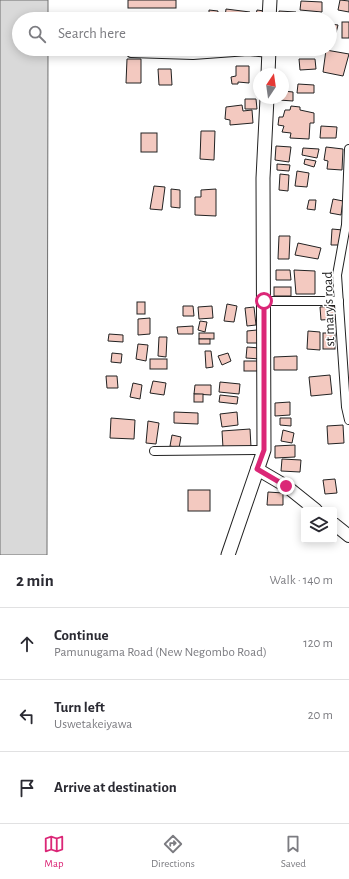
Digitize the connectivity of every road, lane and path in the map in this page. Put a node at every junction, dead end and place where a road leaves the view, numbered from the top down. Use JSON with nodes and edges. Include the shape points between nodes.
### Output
{"nodes":[{"id":1,"x":270,"y":0,"type":"edge"},
{"id":2,"x":270,"y":12,"type":"edge"},
{"id":3,"x":269,"y":56,"type":"edge"},
{"id":4,"x":268,"y":68,"type":"edge"},
{"id":5,"x":267,"y":104,"type":"edge"},
{"id":6,"x":349,"y":149,"type":"edge"},
{"id":7,"x":264,"y":301,"type":"junction"},
{"id":8,"x":339,"y":301,"type":"junction"},
{"id":9,"x":349,"y":420,"type":"edge"},
{"id":10,"x":264,"y":450,"type":"junction"},
{"id":11,"x":154,"y":451,"type":"dead end"},
{"id":12,"x":257,"y":469,"type":"junction"},
{"id":13,"x":312,"y":507,"type":"edge"},
{"id":14,"x":337,"y":526,"type":"edge"},
{"id":15,"x":349,"y":536,"type":"edge"},
{"id":16,"x":228,"y":555,"type":"edge"}],
"edges":[{"from":1,"to":2,"type":"main road"},
{"from":3,"to":4,"type":"main road"},
{"from":5,"to":7,"type":"main road","via":[[263,178]]},
{"from":6,"to":8,"type":"street","name":"st mary's road","via":[[346,225],[338,275]]},
{"from":7,"to":8,"type":"street"},
{"from":7,"to":10,"type":"main road"},
{"from":8,"to":9,"type":"street","name":"st mary's road"},
{"from":10,"to":11,"type":"street"},
{"from":10,"to":12,"type":"main road"},
{"from":12,"to":13,"type":"street","via":[[286,486]]},
{"from":12,"to":16,"type":"main road"},
{"from":14,"to":15,"type":"street"}]}
